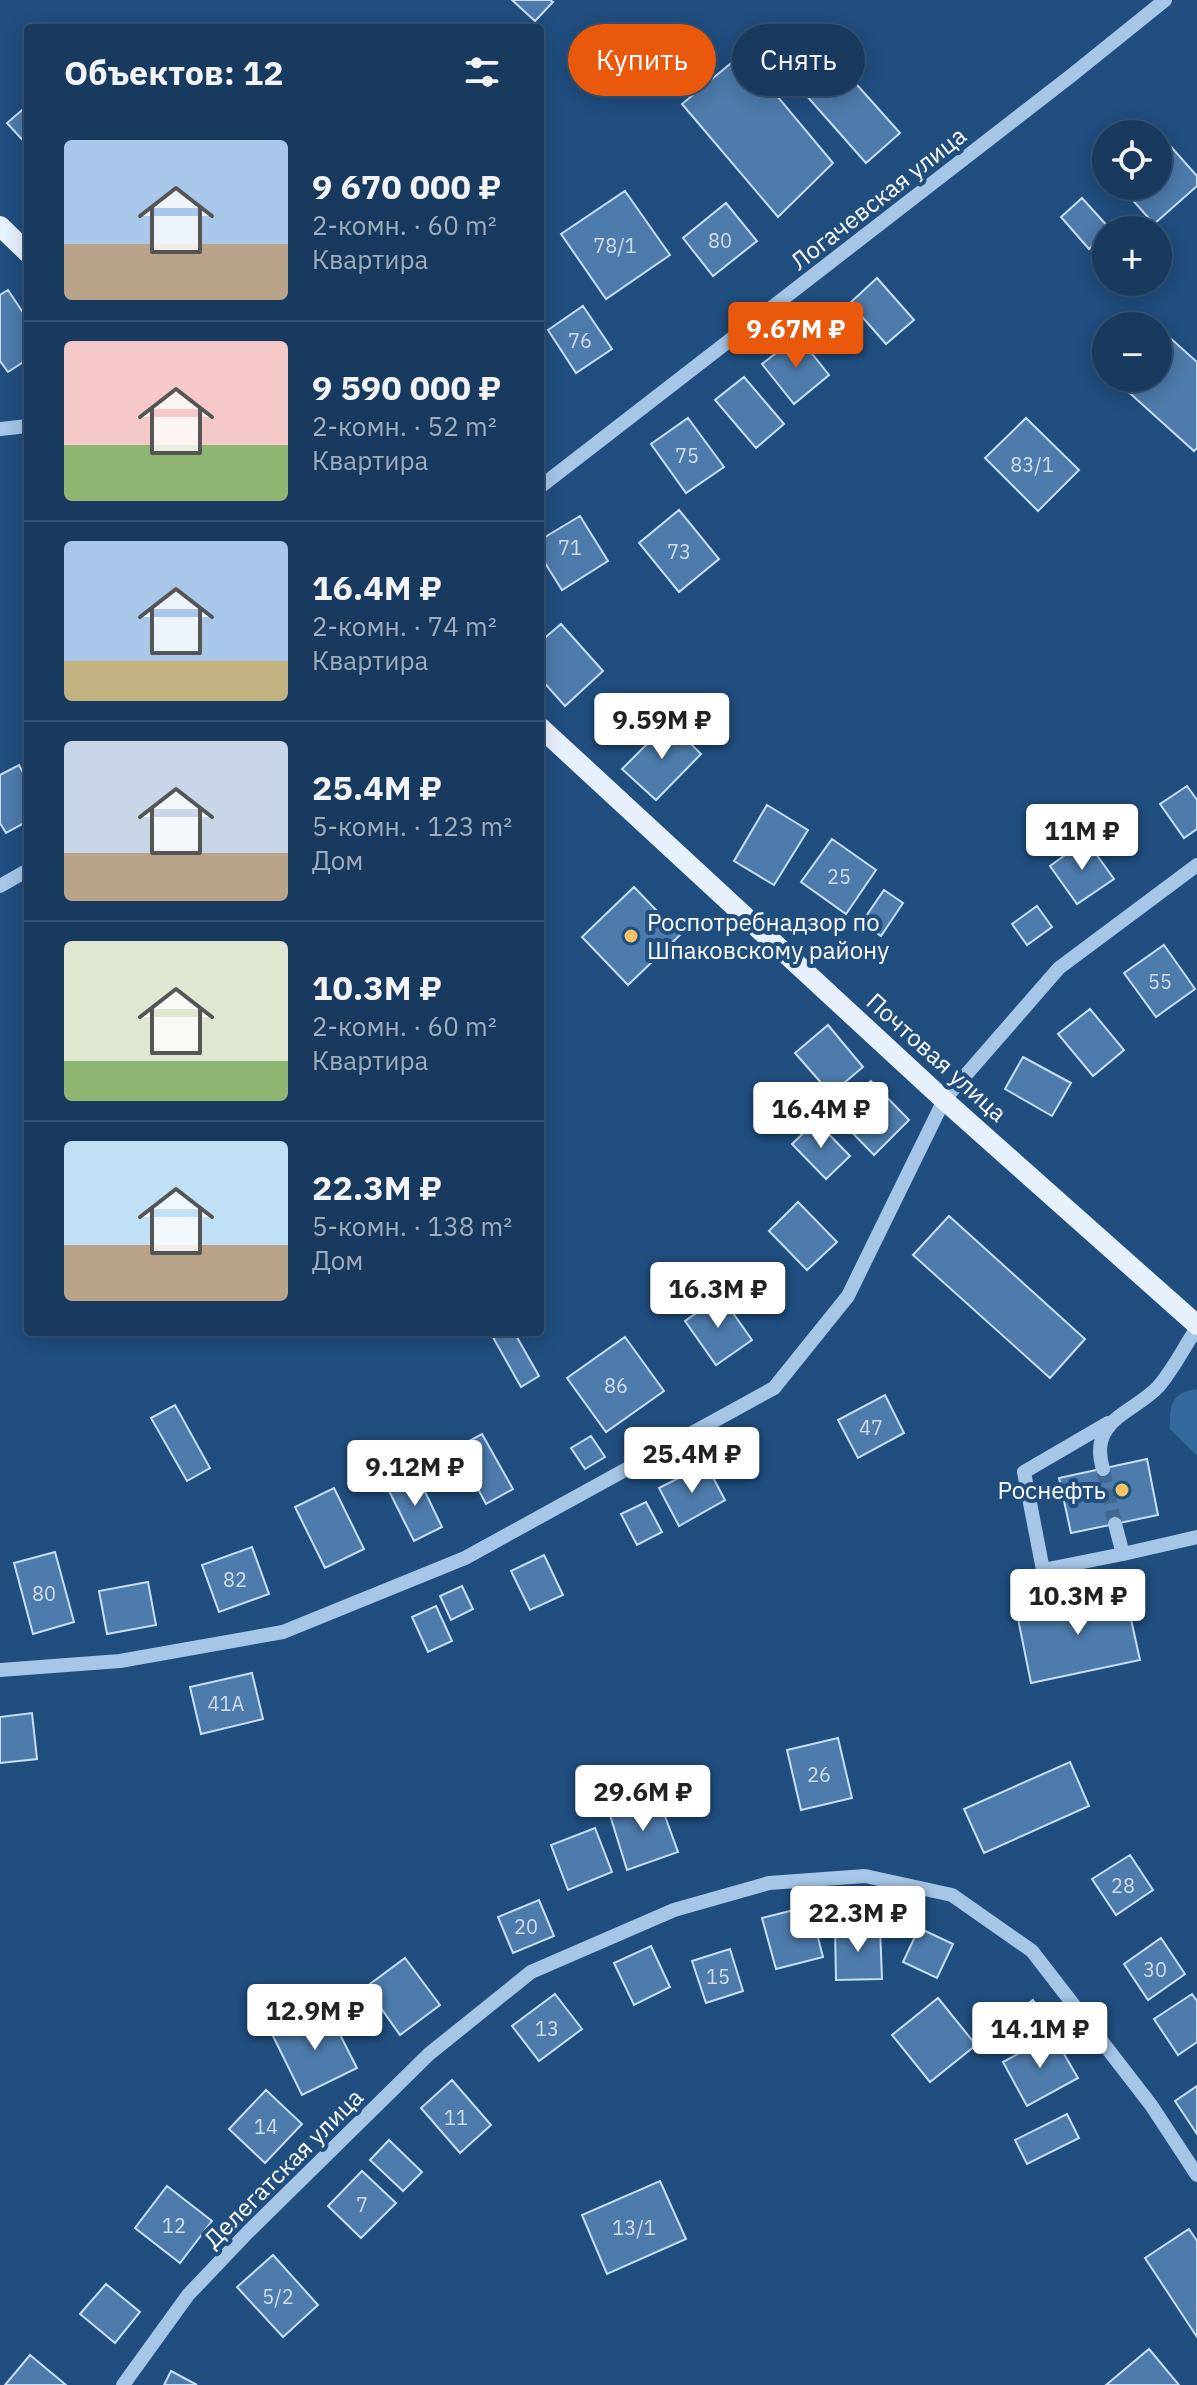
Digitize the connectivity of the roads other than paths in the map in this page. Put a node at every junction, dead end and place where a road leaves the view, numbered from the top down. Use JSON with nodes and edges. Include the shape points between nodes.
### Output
{"nodes":[{"id":1,"x":1165,"y":0,"type":"edge"},
{"id":2,"x":0,"y":226,"type":"edge"},
{"id":3,"x":24,"y":249,"type":"edge"},
{"id":4,"x":24,"y":426,"type":"edge"},
{"id":5,"x":0,"y":429,"type":"edge"},
{"id":6,"x":544,"y":484,"type":"edge"},
{"id":7,"x":544,"y":731,"type":"edge"},
{"id":8,"x":1197,"y":865,"type":"edge"},
{"id":9,"x":24,"y":872,"type":"edge"},
{"id":10,"x":0,"y":886,"type":"edge"},
{"id":11,"x":944,"y":1100,"type":"junction"},
{"id":12,"x":1197,"y":1327,"type":"edge"},
{"id":13,"x":1108,"y":1423,"type":"junction"},
{"id":14,"x":1103,"y":1469,"type":"tunnel mouth"},
{"id":15,"x":1115,"y":1524,"type":"tunnel mouth"},
{"id":16,"x":1197,"y":1537,"type":"edge"},
{"id":17,"x":1123,"y":1554,"type":"junction"},
{"id":18,"x":0,"y":1670,"type":"edge"},
{"id":19,"x":1197,"y":2175,"type":"edge"},
{"id":20,"x":123,"y":2385,"type":"edge"}],
"edges":[{"from":1,"to":6,"type":"street","name":"Логачевская улица"},
{"from":2,"to":3,"type":"main road"},
{"from":4,"to":5,"type":"street"},
{"from":7,"to":11,"type":"main road","name":"Почтовая улица"},
{"from":8,"to":11,"type":"street","via":[[1059,968]]},
{"from":9,"to":10,"type":"street"},
{"from":11,"to":12,"type":"main road","name":"Почтовая улица"},
{"from":11,"to":18,"type":"street","via":[[848,1296],[774,1388],[465,1558],[283,1632],[120,1661]]},
{"from":12,"to":13,"type":"street","via":[[1157,1387]]},
{"from":13,"to":14,"type":"street","via":[[1099,1454]]},
{"from":13,"to":17,"type":"street","via":[[1024,1472],[1043,1570]]},
{"from":15,"to":17,"type":"street"},
{"from":16,"to":17,"type":"street"},
{"from":19,"to":20,"type":"street","name":"Делегатская улица","via":[[1151,2105],[1032,1951],[952,1895],[865,1876],[769,1883],[674,1910],[531,1972],[429,2054],[248,2232],[188,2295]]}]}
